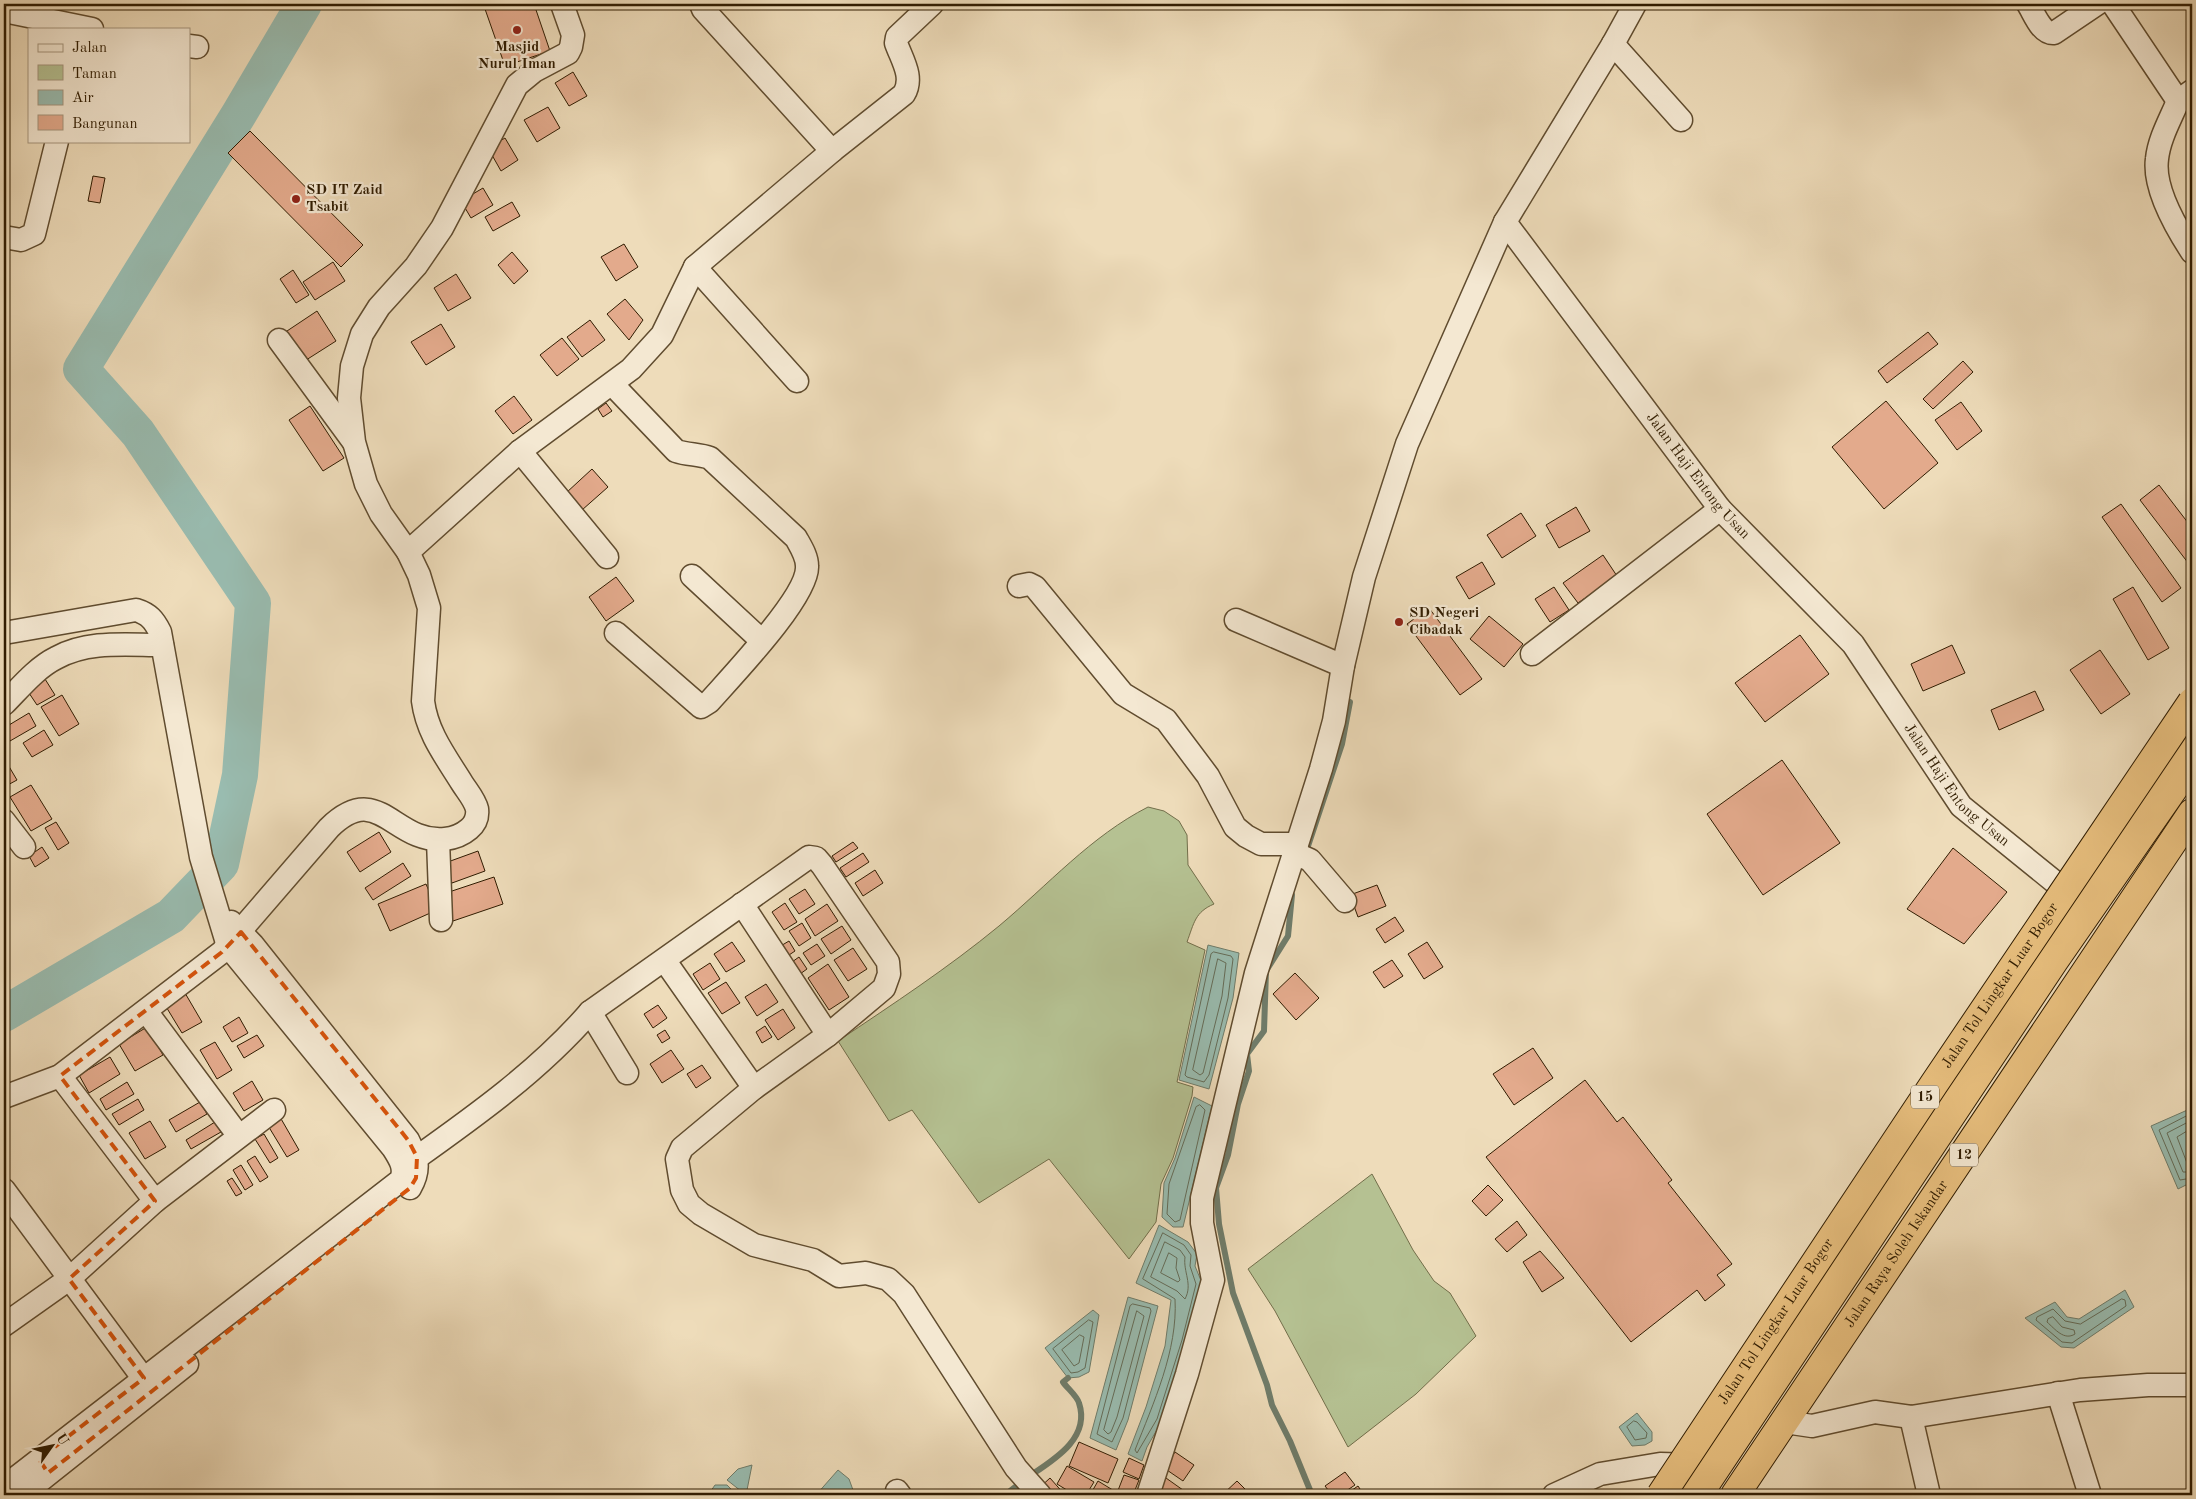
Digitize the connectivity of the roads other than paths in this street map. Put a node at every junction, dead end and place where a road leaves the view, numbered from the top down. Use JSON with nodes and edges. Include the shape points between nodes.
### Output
{"nodes":[{"id":1,"x":562,"y":4,"type":"edge"},
{"id":2,"x":701,"y":4,"type":"edge"},
{"id":3,"x":932,"y":4,"type":"edge"},
{"id":4,"x":1635,"y":4,"type":"edge"},
{"id":5,"x":2028,"y":4,"type":"edge"},
{"id":6,"x":2097,"y":4,"type":"edge"},
{"id":7,"x":2112,"y":4,"type":"edge"},
{"id":8,"x":4,"y":11,"type":"edge"},
{"id":9,"x":86,"y":28,"type":"edge"},
{"id":10,"x":1613,"y":44,"type":"junction"},
{"id":11,"x":2185,"y":96,"type":"edge"},
{"id":12,"x":1680,"y":120,"type":"dead end"},
{"id":13,"x":56,"y":142,"type":"edge"},
{"id":14,"x":832,"y":151,"type":"junction"},
{"id":15,"x":1505,"y":222,"type":"junction"},
{"id":16,"x":4,"y":237,"type":"edge"},
{"id":17,"x":2192,"y":252,"type":"edge"},
{"id":18,"x":695,"y":267,"type":"junction"},
{"id":19,"x":279,"y":340,"type":"dead end"},
{"id":20,"x":797,"y":381,"type":"dead end"},
{"id":21,"x":612,"y":384,"type":"junction"},
{"id":22,"x":354,"y":442,"type":"junction"},
{"id":23,"x":520,"y":451,"type":"junction"},
{"id":24,"x":1720,"y":509,"type":"junction"},
{"id":25,"x":408,"y":552,"type":"junction"},
{"id":26,"x":607,"y":557,"type":"dead end"},
{"id":27,"x":692,"y":576,"type":"dead end"},
{"id":28,"x":1019,"y":586,"type":"dead end"},
{"id":29,"x":1236,"y":620,"type":"dead end"},
{"id":30,"x":4,"y":633,"type":"edge"},
{"id":31,"x":616,"y":633,"type":"dead end"},
{"id":32,"x":762,"y":641,"type":"junction"},
{"id":33,"x":162,"y":645,"type":"junction"},
{"id":34,"x":1532,"y":654,"type":"dead end"},
{"id":35,"x":1343,"y":666,"type":"junction"},
{"id":36,"x":2192,"y":702,"type":"edge"},
{"id":37,"x":4,"y":704,"type":"edge"},
{"id":38,"x":2192,"y":727,"type":"edge"},
{"id":39,"x":2192,"y":762,"type":"edge"},
{"id":40,"x":2192,"y":814,"type":"edge"},
{"id":41,"x":4,"y":821,"type":"edge"},
{"id":42,"x":438,"y":840,"type":"junction"},
{"id":43,"x":24,"y":848,"type":"dead end"},
{"id":44,"x":1300,"y":853,"type":"junction"},
{"id":45,"x":2077,"y":900,"type":"junction"},
{"id":46,"x":1345,"y":901,"type":"dead end"},
{"id":47,"x":742,"y":904,"type":"junction"},
{"id":48,"x":441,"y":920,"type":"dead end"},
{"id":49,"x":235,"y":939,"type":"junction"},
{"id":50,"x":665,"y":961,"type":"junction"},
{"id":51,"x":146,"y":1011,"type":"junction"},
{"id":52,"x":590,"y":1012,"type":"junction"},
{"id":53,"x":828,"y":1035,"type":"junction"},
{"id":54,"x":627,"y":1073,"type":"dead end"},
{"id":55,"x":60,"y":1076,"type":"junction"},
{"id":56,"x":754,"y":1088,"type":"junction"},
{"id":57,"x":4,"y":1097,"type":"edge"},
{"id":58,"x":274,"y":1110,"type":"dead end"},
{"id":59,"x":238,"y":1136,"type":"junction"},
{"id":60,"x":410,"y":1162,"type":"junction"},
{"id":61,"x":4,"y":1190,"type":"edge"},
{"id":62,"x":155,"y":1201,"type":"junction"},
{"id":63,"x":69,"y":1279,"type":"junction"},
{"id":64,"x":4,"y":1325,"type":"edge"},
{"id":65,"x":148,"y":1385,"type":"junction"},
{"id":66,"x":2192,"y":1385,"type":"edge"},
{"id":67,"x":2058,"y":1393,"type":"junction"},
{"id":68,"x":1911,"y":1417,"type":"junction"},
{"id":69,"x":1785,"y":1422,"type":"junction"},
{"id":70,"x":1702,"y":1465,"type":"junction"},
{"id":71,"x":44,"y":1466,"type":"junction"},
{"id":72,"x":4,"y":1487,"type":"edge"},
{"id":73,"x":22,"y":1495,"type":"edge"},
{"id":74,"x":1040,"y":1495,"type":"edge"},
{"id":75,"x":1148,"y":1495,"type":"edge"},
{"id":76,"x":1554,"y":1495,"type":"edge"},
{"id":77,"x":1661,"y":1495,"type":"edge"},
{"id":78,"x":1681,"y":1495,"type":"edge"},
{"id":79,"x":1698,"y":1495,"type":"edge"},
{"id":80,"x":1734,"y":1495,"type":"edge"},
{"id":81,"x":1930,"y":1495,"type":"edge"},
{"id":82,"x":2090,"y":1495,"type":"edge"}],
"edges":[{"from":1,"to":22,"type":"street","via":[[574,41],[568,53],[518,85],[442,228],[362,334],[352,366],[349,398]]},
{"from":2,"to":14,"type":"street"},
{"from":3,"to":14,"type":"street","via":[[897,37],[896,43],[909,77],[909,86],[904,94]]},
{"from":4,"to":10,"type":"street"},
{"from":5,"to":6,"type":"street","via":[[2044,30],[2054,33]]},
{"from":7,"to":11,"type":"street"},
{"from":8,"to":9,"type":"street"},
{"from":10,"to":12,"type":"street"},
{"from":10,"to":15,"type":"street"},
{"from":11,"to":17,"type":"street","via":[[2159,147],[2156,175],[2176,226]]},
{"from":13,"to":16,"type":"street","via":[[34,234],[21,240]]},
{"from":14,"to":18,"type":"street"},
{"from":15,"to":24,"type":"street","name":"Jalan Haji Entong Usan"},
{"from":15,"to":35,"type":"street","via":[[1407,444],[1364,577]]},
{"from":18,"to":20,"type":"street"},
{"from":18,"to":21,"type":"street","via":[[662,335],[637,364]]},
{"from":19,"to":22,"type":"street"},
{"from":21,"to":23,"type":"street"},
{"from":21,"to":32,"type":"street","via":[[676,452],[710,458],[796,538],[808,568],[799,594]]},
{"from":22,"to":25,"type":"street","via":[[366,484],[381,514]]},
{"from":23,"to":25,"type":"street"},
{"from":23,"to":26,"type":"street"},
{"from":24,"to":34,"type":"street"},
{"from":24,"to":45,"type":"street","name":"Jalan Haji Entong Usan","via":[[1853,644],[1961,806]]},
{"from":25,"to":42,"type":"street","via":[[420,575],[429,608],[425,714],[434,737],[477,811],[476,820],[465,833]]},
{"from":27,"to":32,"type":"street"},
{"from":28,"to":44,"type":"street","via":[[1029,584],[1035,587],[1123,694],[1166,720],[1208,776],[1235,827],[1261,844]]},
{"from":29,"to":35,"type":"street"},
{"from":30,"to":33,"type":"street","via":[[136,610],[147,613],[154,621]]},
{"from":31,"to":32,"type":"street","via":[[701,708]]},
{"from":33,"to":37,"type":"street","via":[[82,647],[55,658]]},
{"from":33,"to":49,"type":"street","via":[[201,857],[214,902]]},
{"from":35,"to":44,"type":"street","via":[[1334,721]]},
{"from":36,"to":77,"type":"highway","name":"Jalan Tol Lingkar Luar Bogor","number":"15","bridge":true},
{"from":38,"to":45,"type":"highway"},
{"from":39,"to":79,"type":"highway","name":"Jalan Tol Lingkar Luar Bogor","number":"15","via":[[2054,961]]},
{"from":40,"to":69,"type":"highway","name":"Jalan Raya Soleh Iskandar","number":"12"},
{"from":41,"to":43,"type":"street"},
{"from":42,"to":48,"type":"street"},
{"from":42,"to":49,"type":"street","via":[[410,833],[368,809],[348,813],[329,828]]},
{"from":44,"to":46,"type":"street"},
{"from":44,"to":75,"type":"street","via":[[1256,973],[1202,1198],[1202,1223],[1213,1280],[1207,1309]]},
{"from":45,"to":70,"type":"highway","via":[[1817,1287]]},
{"from":47,"to":50,"type":"street"},
{"from":47,"to":53,"type":"street"},
{"from":47,"to":53,"type":"street","via":[[800,861],[809,856],[816,858],[888,962],[889,974],[884,988]]},
{"from":49,"to":51,"type":"street"},
{"from":49,"to":60,"type":"street","via":[[408,1140]]},
{"from":50,"to":52,"type":"street"},
{"from":50,"to":56,"type":"street"},
{"from":51,"to":55,"type":"street"},
{"from":51,"to":59,"type":"street"},
{"from":52,"to":54,"type":"street"},
{"from":52,"to":60,"type":"street","via":[[530,1074]]},
{"from":53,"to":56,"type":"street"},
{"from":55,"to":57,"type":"street"},
{"from":55,"to":62,"type":"street"},
{"from":56,"to":74,"type":"street","via":[[682,1148],[677,1159],[678,1173],[689,1204],[754,1245],[813,1260],[839,1276],[866,1273],[888,1279],[904,1294],[1016,1468]]},
{"from":58,"to":59,"type":"street"},
{"from":59,"to":62,"type":"street"},
{"from":60,"to":65,"type":"street","via":[[418,1170],[410,1188]]},
{"from":61,"to":63,"type":"street"},
{"from":62,"to":63,"type":"street"},
{"from":63,"to":64,"type":"street"},
{"from":63,"to":65,"type":"street"},
{"from":65,"to":71,"type":"street"},
{"from":66,"to":67,"type":"street","via":[[2148,1385]]},
{"from":67,"to":68,"type":"street"},
{"from":67,"to":82,"type":"street"},
{"from":68,"to":69,"type":"street","via":[[1875,1412],[1812,1426]]},
{"from":68,"to":81,"type":"street"},
{"from":69,"to":80,"type":"highway","name":"Jalan Raya Soleh Iskandar","number":"12"},
{"from":70,"to":76,"type":"street","via":[[1660,1464],[1600,1474]]},
{"from":70,"to":78,"type":"highway"},
{"from":71,"to":72,"type":"street"},
{"from":71,"to":73,"type":"street"}]}
